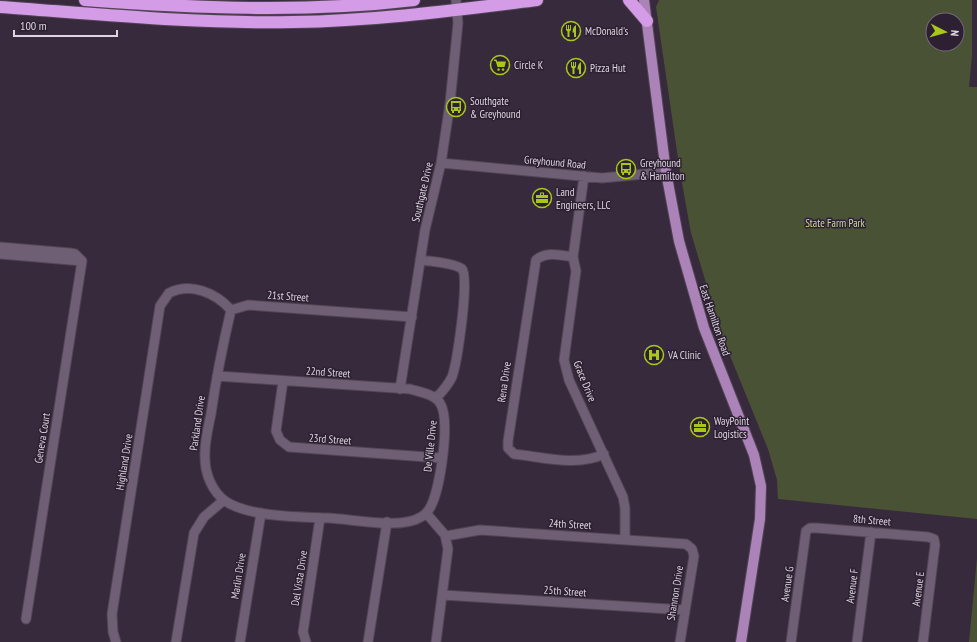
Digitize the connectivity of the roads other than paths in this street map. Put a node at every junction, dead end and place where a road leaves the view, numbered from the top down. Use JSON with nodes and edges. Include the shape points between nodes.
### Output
{"nodes":[{"id":1,"x":85,"y":0,"type":"edge"},
{"id":2,"x":414,"y":0,"type":"edge"},
{"id":3,"x":537,"y":0,"type":"edge"},
{"id":4,"x":629,"y":0,"type":"edge"},
{"id":5,"x":644,"y":0,"type":"edge"},
{"id":6,"x":456,"y":5,"type":"edge"},
{"id":7,"x":0,"y":7,"type":"edge"},
{"id":8,"x":647,"y":21,"type":"junction"},
{"id":9,"x":441,"y":163,"type":"junction"},
{"id":10,"x":666,"y":172,"type":"junction"},
{"id":11,"x":584,"y":176,"type":"junction"},
{"id":12,"x":0,"y":247,"type":"edge"},
{"id":13,"x":0,"y":254,"type":"edge"},
{"id":14,"x":573,"y":257,"type":"junction"},
{"id":15,"x":420,"y":260,"type":"junction"},
{"id":16,"x":82,"y":261,"type":"junction"},
{"id":17,"x":231,"y":310,"type":"junction"},
{"id":18,"x":412,"y":317,"type":"junction"},
{"id":19,"x":217,"y":376,"type":"junction"},
{"id":20,"x":283,"y":381,"type":"junction"},
{"id":21,"x":400,"y":388,"type":"junction"},
{"id":22,"x":436,"y":398,"type":"junction"},
{"id":23,"x":604,"y":454,"type":"junction"},
{"id":24,"x":441,"y":458,"type":"junction"},
{"id":25,"x":224,"y":500,"type":"junction"},
{"id":26,"x":260,"y":513,"type":"junction"},
{"id":27,"x":426,"y":514,"type":"junction"},
{"id":28,"x":320,"y":518,"type":"junction"},
{"id":29,"x":387,"y":522,"type":"junction"},
{"id":30,"x":807,"y":530,"type":"joint"},
{"id":31,"x":871,"y":532,"type":"junction"},
{"id":32,"x":446,"y":536,"type":"junction"},
{"id":33,"x":625,"y":539,"type":"junction"},
{"id":34,"x":934,"y":540,"type":"joint"},
{"id":35,"x":692,"y":549,"type":"joint"},
{"id":36,"x":443,"y":595,"type":"junction"},
{"id":37,"x":685,"y":610,"type":"junction"},
{"id":38,"x":26,"y":619,"type":"dead end"},
{"id":39,"x":115,"y":639,"type":"edge"},
{"id":40,"x":176,"y":642,"type":"edge"},
{"id":41,"x":240,"y":642,"type":"edge"},
{"id":42,"x":306,"y":642,"type":"edge"},
{"id":43,"x":368,"y":642,"type":"edge"},
{"id":44,"x":436,"y":642,"type":"edge"},
{"id":45,"x":680,"y":642,"type":"edge"},
{"id":46,"x":741,"y":642,"type":"edge"},
{"id":47,"x":791,"y":642,"type":"edge"},
{"id":48,"x":857,"y":642,"type":"edge"},
{"id":49,"x":923,"y":642,"type":"edge"}],
"edges":[{"from":1,"to":2,"type":"highway","via":[[263,9],[316,8]]},
{"from":3,"to":6,"type":"highway"},
{"from":4,"to":8,"type":"highway"},
{"from":5,"to":8,"type":"main road","name":"East Hamilton Road"},
{"from":6,"to":7,"type":"highway","via":[[366,19],[263,22]]},
{"from":6,"to":9,"type":"street","name":"Southgate Drive","via":[[458,23],[455,62]]},
{"from":8,"to":10,"type":"main road","name":"East Hamilton Road"},
{"from":9,"to":11,"type":"street","name":"Greyhound Road"},
{"from":9,"to":15,"type":"street","name":"Southgate Drive"},
{"from":10,"to":11,"type":"street","name":"Greyhound Road","via":[[620,178]]},
{"from":10,"to":46,"type":"main road","name":"East Hamilton Road","via":[[679,241],[696,302],[754,455],[760,481],[760,519]]},
{"from":11,"to":14,"type":"street","name":"Grace Drive"},
{"from":12,"to":16,"type":"street","via":[[76,254]]},
{"from":13,"to":16,"type":"street"},
{"from":14,"to":23,"type":"street","name":"Grace Drive","via":[[576,271],[564,360],[570,380]]},
{"from":14,"to":23,"type":"street","name":"Rena Drive","via":[[547,254],[536,260],[508,448],[514,454],[576,461],[594,459]]},
{"from":15,"to":18,"type":"street","name":"Southgate Drive"},
{"from":15,"to":22,"type":"street","via":[[456,266],[462,269],[465,275],[466,292],[452,376]]},
{"from":16,"to":38,"type":"street","name":"Geneva Court"},
{"from":17,"to":18,"type":"street","name":"21st Street","via":[[248,305]]},
{"from":17,"to":19,"type":"street","name":"Parkland Drive"},
{"from":17,"to":39,"type":"street","name":"Highland Drive","via":[[208,292],[185,289],[169,293],[160,306],[112,614]]},
{"from":18,"to":21,"type":"street","name":"Southgate Drive"},
{"from":19,"to":20,"type":"street","name":"22nd Street"},
{"from":19,"to":25,"type":"street","name":"Parkland Drive","via":[[204,458],[210,483]]},
{"from":20,"to":21,"type":"street","name":"22nd Street"},
{"from":20,"to":24,"type":"street","name":"23rd Street","via":[[276,431],[280,440],[289,447]]},
{"from":21,"to":22,"type":"street","name":"22nd Street"},
{"from":22,"to":24,"type":"street","name":"De Ville Drive","via":[[446,420]]},
{"from":23,"to":33,"type":"street","name":"Grace Drive","via":[[626,508]]},
{"from":24,"to":27,"type":"street","name":"De Ville Drive","via":[[433,502]]},
{"from":25,"to":26,"type":"street"},
{"from":25,"to":40,"type":"street","via":[[204,517],[194,533]]},
{"from":26,"to":28,"type":"street"},
{"from":26,"to":41,"type":"street","name":"Marlin Drive"},
{"from":27,"to":29,"type":"street","via":[[407,522]]},
{"from":27,"to":32,"type":"street"},
{"from":28,"to":29,"type":"street"},
{"from":28,"to":42,"type":"street","name":"Del Vista Drive","via":[[303,632]]},
{"from":29,"to":43,"type":"street"},
{"from":30,"to":31,"type":"street","name":"8th Street","via":[[817,528]]},
{"from":30,"to":47,"type":"street","name":"Avenue G"},
{"from":31,"to":34,"type":"street","name":"8th Street","via":[[928,537]]},
{"from":31,"to":48,"type":"street","name":"Avenue F"},
{"from":32,"to":33,"type":"street","name":"24th Street","via":[[480,530]]},
{"from":32,"to":36,"type":"street","via":[[447,561]]},
{"from":33,"to":35,"type":"street","name":"24th Street","via":[[683,543]]},
{"from":34,"to":49,"type":"street","name":"Avenue E"},
{"from":35,"to":37,"type":"street","name":"Shannon Drive","via":[[694,556]]},
{"from":36,"to":37,"type":"street","name":"25th Street"},
{"from":36,"to":44,"type":"street"},
{"from":37,"to":45,"type":"street","name":"Shannon Drive"}]}
